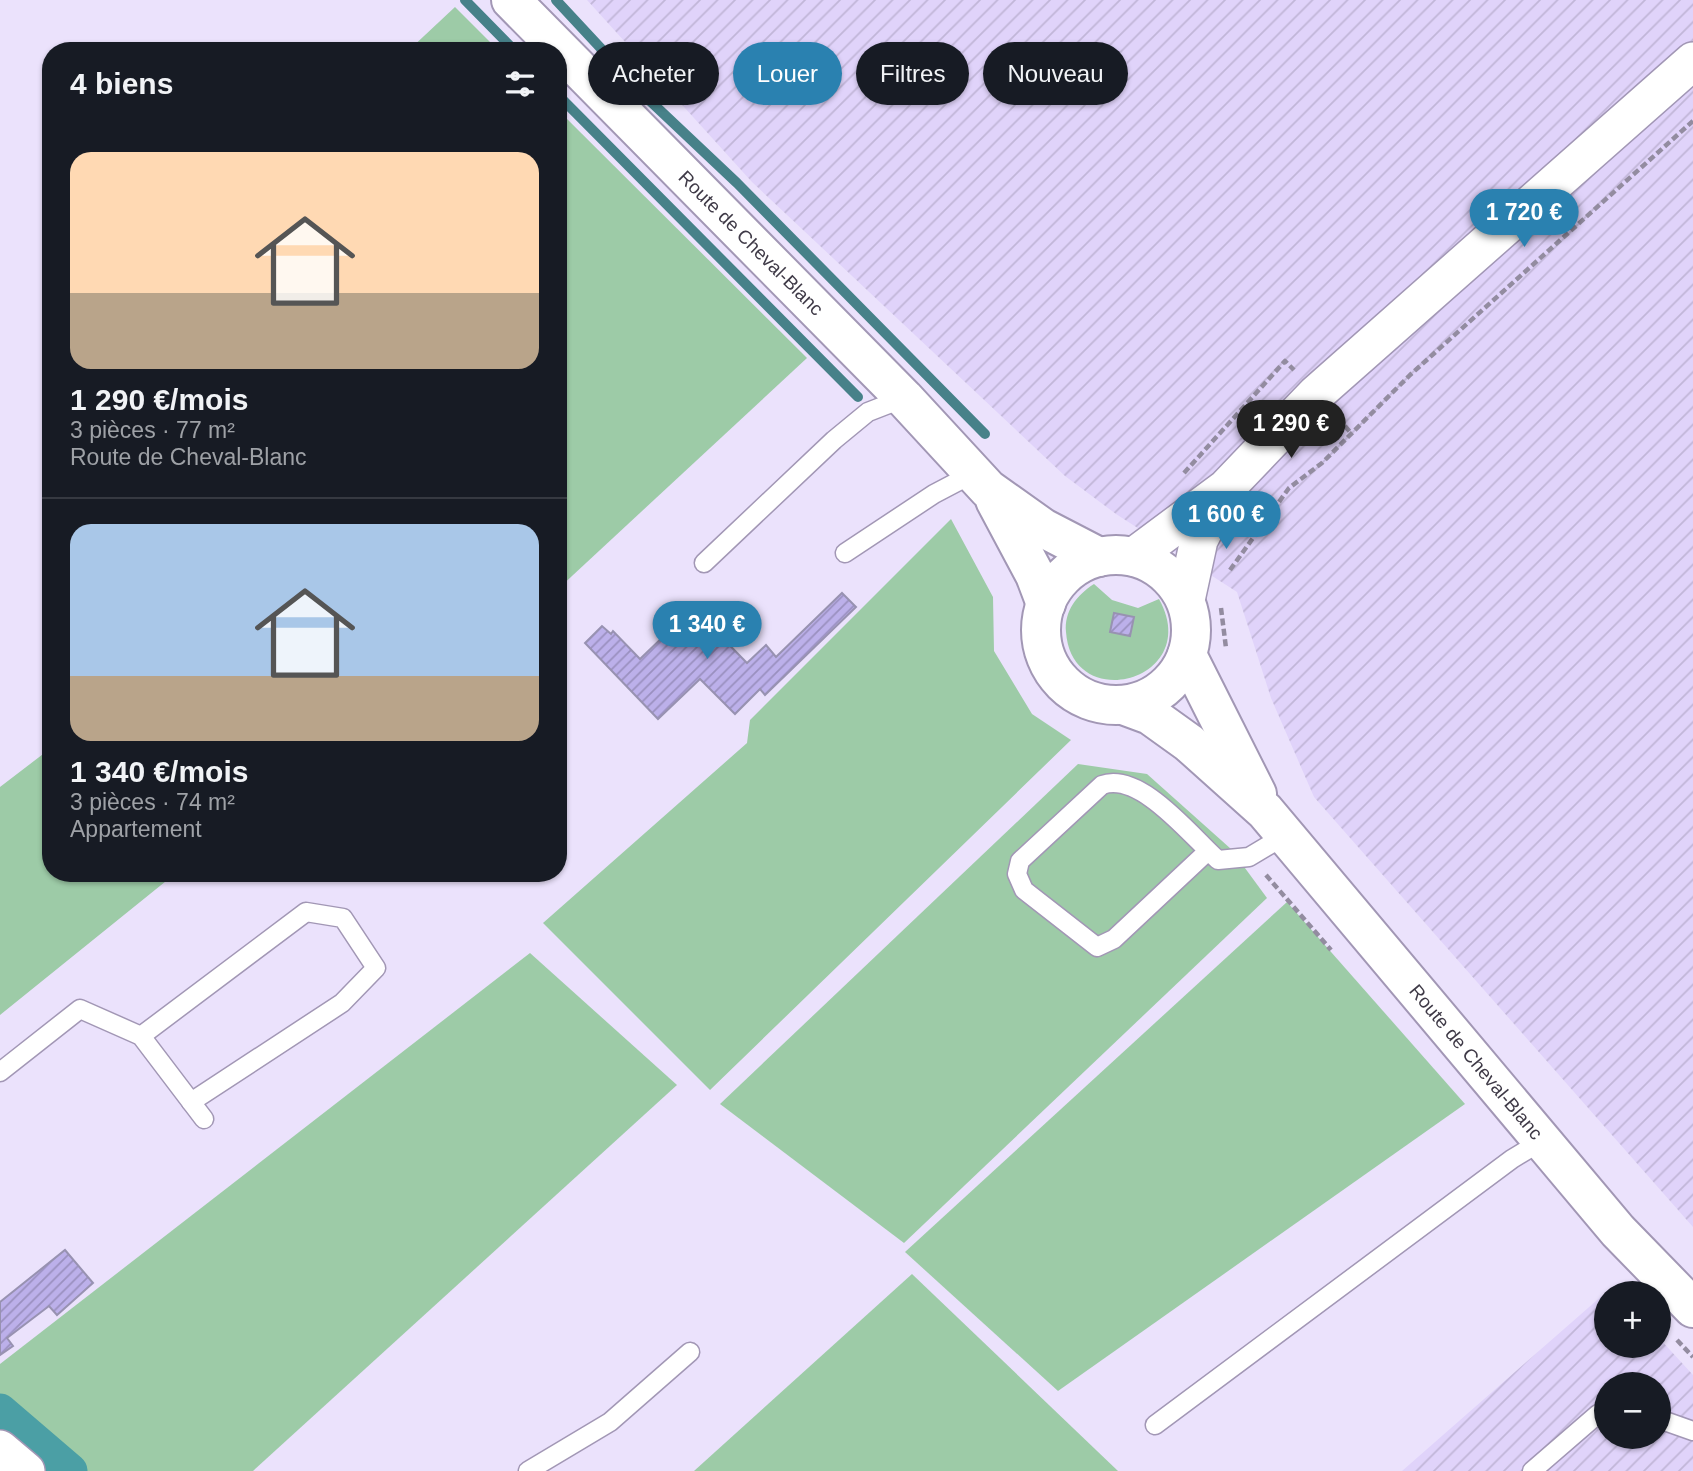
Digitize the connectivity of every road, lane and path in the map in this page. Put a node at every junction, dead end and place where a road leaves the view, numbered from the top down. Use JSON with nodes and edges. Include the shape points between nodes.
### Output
{"nodes":[{"id":1,"x":511,"y":0,"type":"edge"},
{"id":2,"x":552,"y":42,"type":"edge"},
{"id":3,"x":567,"y":57,"type":"edge"},
{"id":4,"x":1693,"y":61,"type":"edge"},
{"id":5,"x":1693,"y":121,"type":"edge"},
{"id":6,"x":1301,"y":376,"type":"dead end"},
{"id":7,"x":904,"y":398,"type":"junction"},
{"id":8,"x":1333,"y":413,"type":"dead end"},
{"id":9,"x":1351,"y":433,"type":"junction"},
{"id":10,"x":1180,"y":478,"type":"dead end"},
{"id":11,"x":981,"y":481,"type":"junction"},
{"id":12,"x":1226,"y":488,"type":"junction"},
{"id":13,"x":845,"y":553,"type":"dead end"},
{"id":14,"x":1116,"y":557,"type":"junction"},
{"id":15,"x":704,"y":563,"type":"dead end"},
{"id":16,"x":1225,"y":579,"type":"dead end"},
{"id":17,"x":1203,"y":601,"type":"junction"},
{"id":18,"x":1046,"y":604,"type":"junction"},
{"id":19,"x":1227,"y":651,"type":"dead end"},
{"id":20,"x":1188,"y":655,"type":"junction"},
{"id":21,"x":1124,"y":705,"type":"junction"},
{"id":22,"x":1276,"y":823,"type":"junction"},
{"id":23,"x":1208,"y":851,"type":"junction"},
{"id":24,"x":141,"y":1036,"type":"junction"},
{"id":25,"x":0,"y":1072,"type":"edge"},
{"id":26,"x":191,"y":1102,"type":"junction"},
{"id":27,"x":204,"y":1119,"type":"dead end"},
{"id":28,"x":1542,"y":1141,"type":"junction"},
{"id":29,"x":1693,"y":1308,"type":"edge"},
{"id":30,"x":690,"y":1352,"type":"dead end"},
{"id":31,"x":1594,"y":1417,"type":"edge"},
{"id":32,"x":1671,"y":1423,"type":"edge"},
{"id":33,"x":1155,"y":1425,"type":"dead end"},
{"id":34,"x":1693,"y":1431,"type":"edge"},
{"id":35,"x":0,"y":1449,"type":"edge"},
{"id":36,"x":26,"y":1471,"type":"edge"},
{"id":37,"x":528,"y":1471,"type":"edge"},
{"id":38,"x":1532,"y":1471,"type":"edge"}],
"edges":[{"from":1,"to":2,"type":"main road","name":"Route de Cheval-Blanc"},
{"from":3,"to":7,"type":"main road","name":"Route de Cheval-Blanc"},
{"from":4,"to":12,"type":"street","via":[[1317,394]]},
{"from":5,"to":9,"type":"path"},
{"from":6,"to":10,"type":"path","via":[[1285,361]]},
{"from":7,"to":11,"type":"main road","name":"Route de Cheval-Blanc"},
{"from":7,"to":15,"type":"lane","via":[[868,412],[834,440]]},
{"from":8,"to":9,"type":"path"},
{"from":9,"to":16,"type":"path","via":[[1289,488]]},
{"from":11,"to":13,"type":"lane","via":[[934,494]]},
{"from":11,"to":14,"type":"main road","name":"Route de Cheval-Blanc","via":[[1043,528]]},
{"from":11,"to":18,"type":"main road","name":"Route de Cheval-Blanc","via":[[1035,575]]},
{"from":12,"to":14,"type":"street"},
{"from":12,"to":17,"type":"street","via":[[1199,540]]},
{"from":14,"to":17,"type":"main road","via":[[1165,572]]},
{"from":14,"to":18,"type":"main road","via":[[1066,574]]},
{"from":17,"to":19,"type":"path"},
{"from":17,"to":20,"type":"main road"},
{"from":18,"to":21,"type":"main road","via":[[1042,641],[1057,676],[1086,699]]},
{"from":20,"to":21,"type":"main road","via":[[1163,690]]},
{"from":20,"to":22,"type":"main road","name":"Route de Cheval-Blanc"},
{"from":21,"to":22,"type":"main road","name":"Route de Cheval-Blanc","via":[[1150,715],[1189,743]]},
{"from":22,"to":23,"type":"lane","via":[[1249,857],[1218,860]]},
{"from":22,"to":28,"type":"main road","name":"Route de Cheval-Blanc"},
{"from":23,"to":23,"type":"lane","via":[[1141,789],[1115,780],[1102,785],[1020,861],[1017,874],[1024,890],[1097,947],[1114,939]]},
{"from":24,"to":25,"type":"lane","via":[[80,1009]]},
{"from":24,"to":26,"type":"lane"},
{"from":24,"to":26,"type":"lane","via":[[306,912],[343,918],[376,968],[342,1003]]},
{"from":26,"to":27,"type":"lane"},
{"from":28,"to":29,"type":"main road","name":"Route de Cheval-Blanc","via":[[1618,1231]]},
{"from":28,"to":33,"type":"lane"},
{"from":30,"to":37,"type":"lane","via":[[610,1422]]},
{"from":31,"to":38,"type":"lane"},
{"from":32,"to":34,"type":"lane"},
{"from":35,"to":36,"type":"street"}]}
